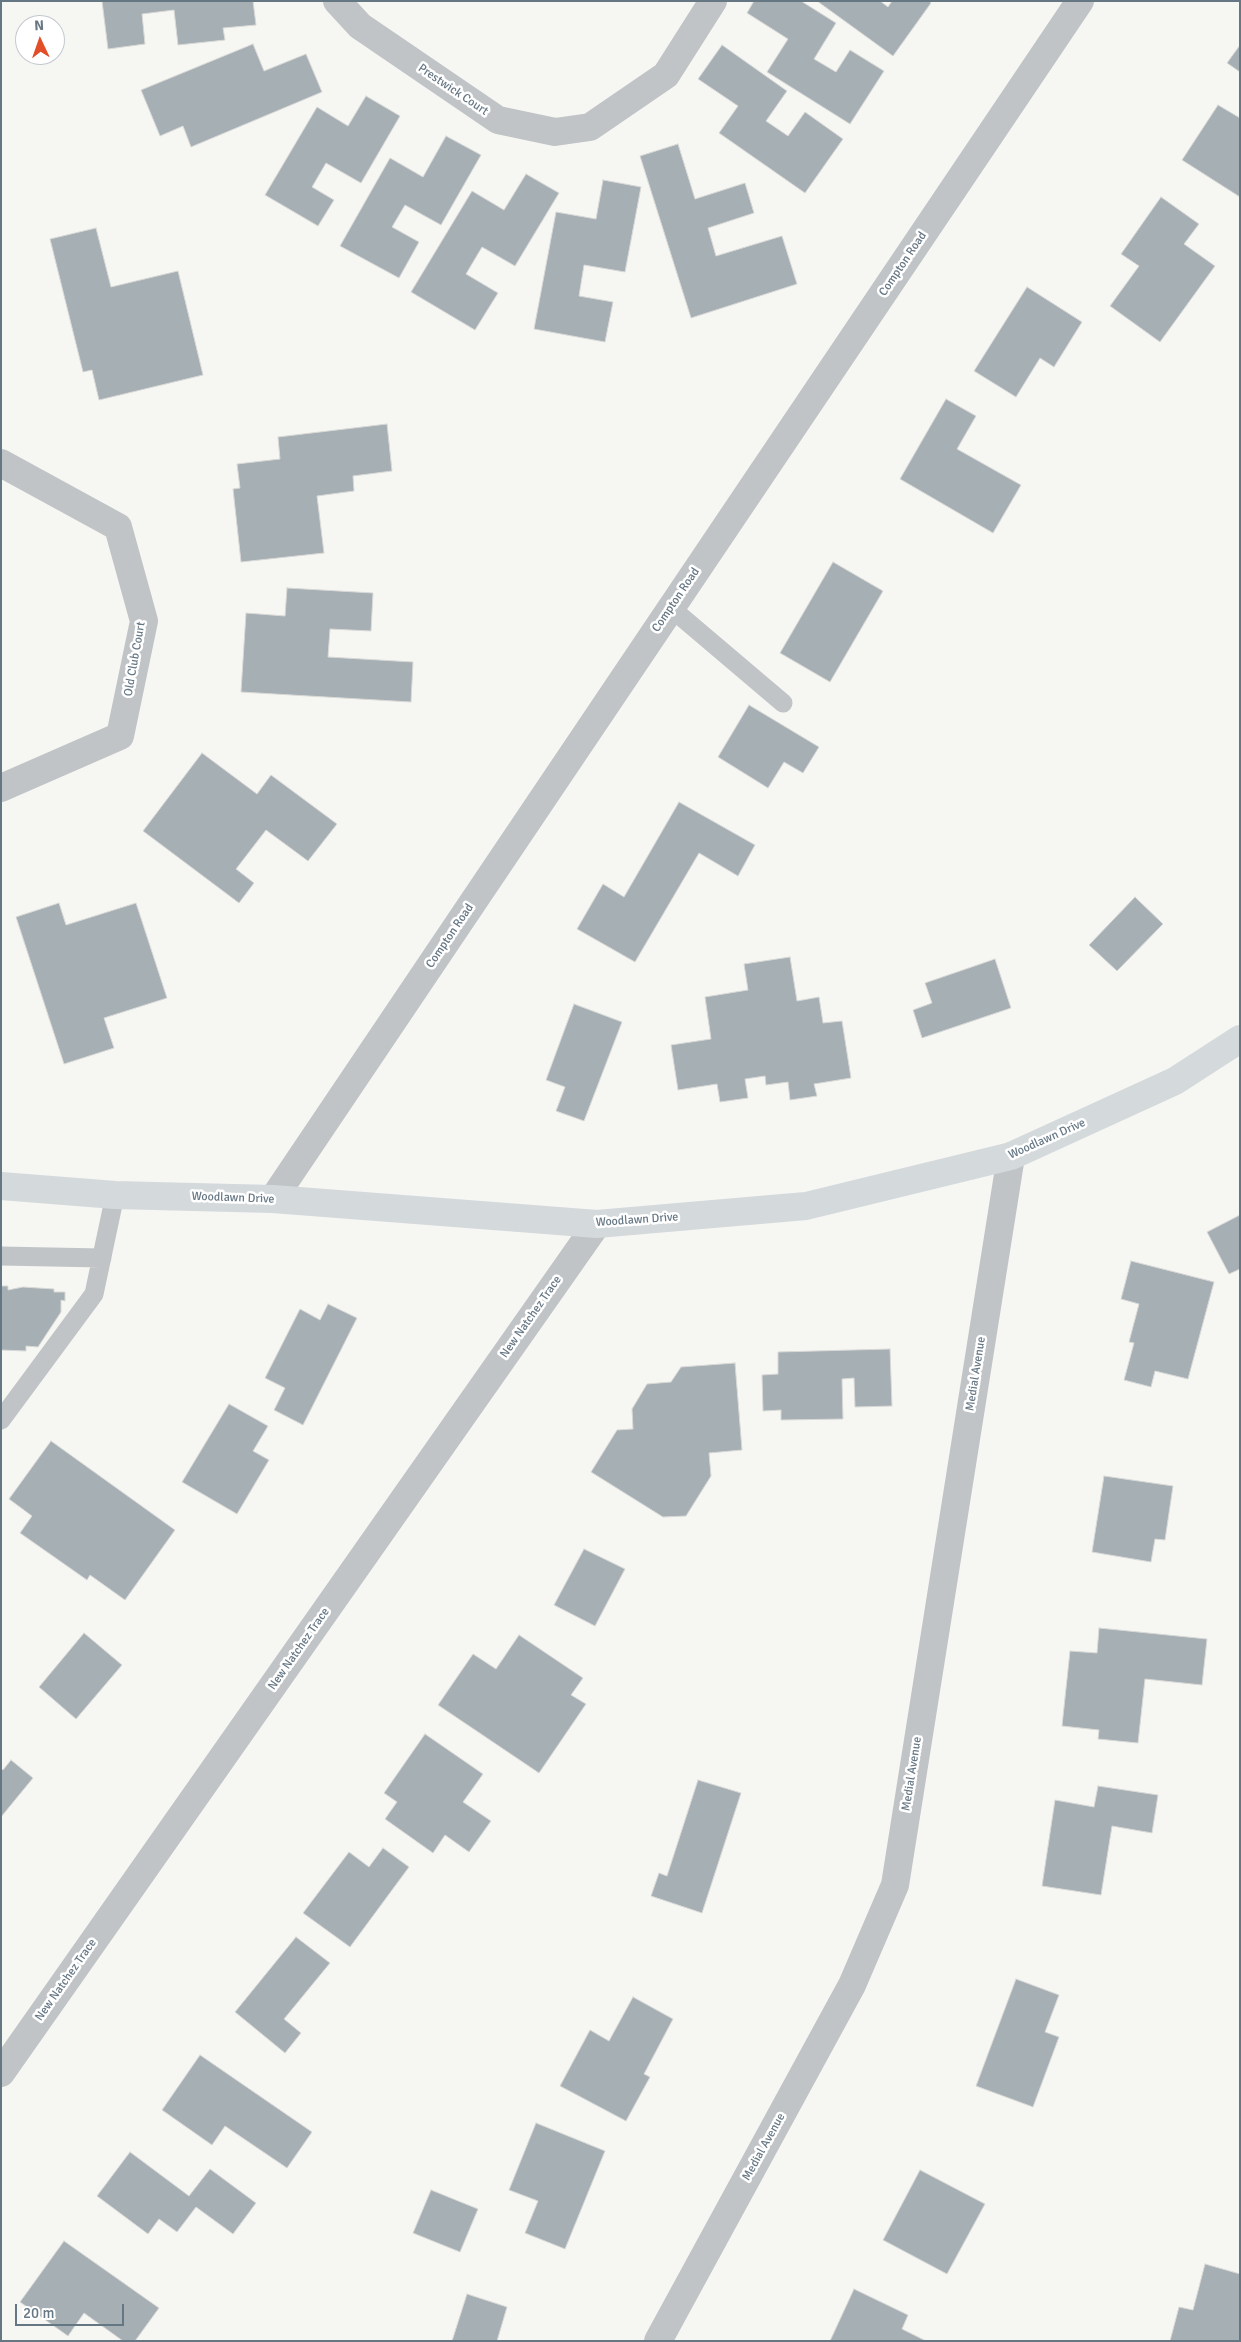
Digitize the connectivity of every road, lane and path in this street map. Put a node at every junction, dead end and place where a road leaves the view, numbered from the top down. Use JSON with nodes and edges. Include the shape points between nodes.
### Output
{"nodes":[{"id":1,"x":337,"y":1,"type":"edge"},
{"id":2,"x":713,"y":1,"type":"edge"},
{"id":3,"x":1080,"y":1,"type":"edge"},
{"id":4,"x":1,"y":463,"type":"edge"},
{"id":5,"x":671,"y":608,"type":"junction"},
{"id":6,"x":783,"y":703,"type":"dead end"},
{"id":7,"x":1,"y":788,"type":"edge"},
{"id":8,"x":1240,"y":1039,"type":"edge"},
{"id":9,"x":1011,"y":1156,"type":"junction"},
{"id":10,"x":1,"y":1186,"type":"edge"},
{"id":11,"x":115,"y":1195,"type":"junction"},
{"id":12,"x":273,"y":1199,"type":"junction"},
{"id":13,"x":596,"y":1224,"type":"junction"},
{"id":14,"x":1,"y":1256,"type":"edge"},
{"id":15,"x":102,"y":1258,"type":"junction"},
{"id":16,"x":1,"y":1420,"type":"edge"},
{"id":17,"x":1,"y":2073,"type":"edge"},
{"id":18,"x":658,"y":2341,"type":"edge"}],
"edges":[{"from":1,"to":2,"type":"street","name":"Prestwick Court","via":[[360,26],[498,120],[555,132],[590,127],[666,75]]},
{"from":3,"to":5,"type":"street","name":"Compton Road"},
{"from":4,"to":7,"type":"street","name":"Old Club Court","via":[[118,527],[144,622],[120,736]]},
{"from":5,"to":6,"type":"lane"},
{"from":5,"to":12,"type":"street","name":"Compton Road"},
{"from":8,"to":9,"type":"main road","name":"Woodlawn Drive","via":[[1175,1081]]},
{"from":9,"to":13,"type":"main road","name":"Woodlawn Drive","via":[[806,1206]]},
{"from":9,"to":18,"type":"street","name":"Medial Avenue","via":[[894,1885],[852,1985]]},
{"from":10,"to":11,"type":"main road","name":"Woodlawn Drive"},
{"from":11,"to":12,"type":"main road","name":"Woodlawn Drive"},
{"from":11,"to":15,"type":"lane"},
{"from":12,"to":13,"type":"main road","name":"Woodlawn Drive"},
{"from":13,"to":17,"type":"street","name":"New Natchez Trace"},
{"from":14,"to":15,"type":"lane"},
{"from":15,"to":16,"type":"lane","via":[[94,1294]]}]}
